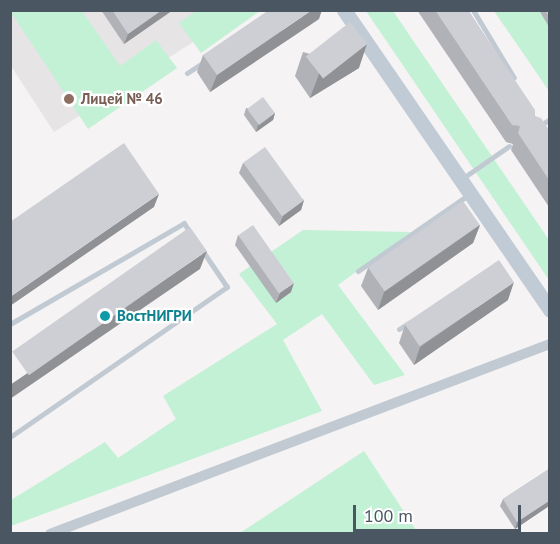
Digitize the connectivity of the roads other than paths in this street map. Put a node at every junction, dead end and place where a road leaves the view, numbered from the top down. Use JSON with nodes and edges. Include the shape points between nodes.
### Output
{"nodes":[{"id":1,"x":344,"y":10,"type":"edge"},
{"id":2,"x":473,"y":10,"type":"edge"},
{"id":3,"x":215,"y":54,"type":"edge"},
{"id":4,"x":187,"y":73,"type":"dead end"},
{"id":5,"x":519,"y":86,"type":"edge"},
{"id":6,"x":536,"y":115,"type":"edge"},
{"id":7,"x":549,"y":119,"type":"edge"},
{"id":8,"x":542,"y":124,"type":"junction"},
{"id":9,"x":532,"y":131,"type":"edge"},
{"id":10,"x":546,"y":131,"type":"edge"},
{"id":11,"x":509,"y":147,"type":"dead end"},
{"id":12,"x":461,"y":179,"type":"junction"},
{"id":13,"x":470,"y":193,"type":"junction"},
{"id":14,"x":358,"y":271,"type":"dead end"},
{"id":15,"x":549,"y":310,"type":"edge"},
{"id":16,"x":418,"y":317,"type":"edge"},
{"id":17,"x":10,"y":324,"type":"edge"},
{"id":18,"x":399,"y":329,"type":"dead end"},
{"id":19,"x":549,"y":344,"type":"edge"},
{"id":20,"x":10,"y":437,"type":"edge"},
{"id":21,"x":50,"y":534,"type":"edge"}],
"edges":[{"from":1,"to":12,"type":"street"},
{"from":2,"to":5,"type":"lane"},
{"from":3,"to":4,"type":"lane"},
{"from":6,"to":8,"type":"lane"},
{"from":7,"to":8,"type":"lane"},
{"from":8,"to":9,"type":"lane"},
{"from":8,"to":10,"type":"lane"},
{"from":11,"to":12,"type":"lane"},
{"from":12,"to":13,"type":"street"},
{"from":13,"to":14,"type":"lane"},
{"from":13,"to":15,"type":"street","via":[[505,256]]},
{"from":16,"to":18,"type":"lane"},
{"from":17,"to":20,"type":"lane","via":[[184,223],[227,287]]},
{"from":19,"to":21,"type":"street"}]}
